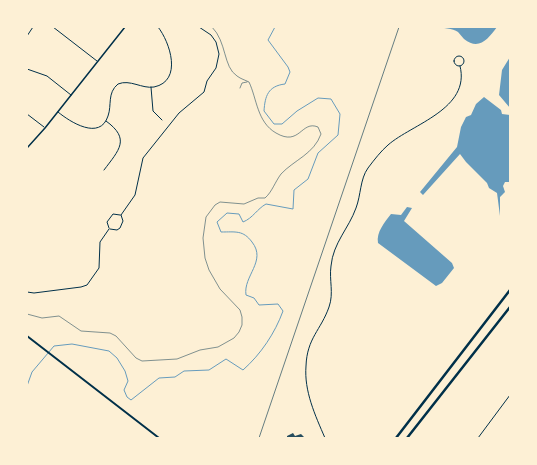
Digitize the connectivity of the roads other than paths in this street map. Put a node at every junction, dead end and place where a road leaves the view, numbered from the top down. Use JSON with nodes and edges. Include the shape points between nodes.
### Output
{"nodes":[{"id":1,"x":32,"y":27,"type":"edge"},
{"id":2,"x":53,"y":27,"type":"edge"},
{"id":3,"x":158,"y":27,"type":"edge"},
{"id":4,"x":199,"y":27,"type":"edge"},
{"id":5,"x":123,"y":28,"type":"edge"},
{"id":6,"x":27,"y":36,"type":"edge"},
{"id":7,"x":98,"y":62,"type":"junction"},
{"id":8,"x":460,"y":66,"type":"junction"},
{"id":9,"x":27,"y":69,"type":"edge"},
{"id":10,"x":150,"y":87,"type":"junction"},
{"id":11,"x":72,"y":95,"type":"junction"},
{"id":12,"x":58,"y":112,"type":"junction"},
{"id":13,"x":27,"y":114,"type":"edge"},
{"id":14,"x":162,"y":120,"type":"dead end"},
{"id":15,"x":106,"y":121,"type":"junction"},
{"id":16,"x":45,"y":128,"type":"junction"},
{"id":17,"x":27,"y":148,"type":"edge"},
{"id":18,"x":104,"y":170,"type":"dead end"},
{"id":19,"x":121,"y":215,"type":"junction"},
{"id":20,"x":109,"y":229,"type":"junction"},
{"id":21,"x":510,"y":290,"type":"edge"},
{"id":22,"x":27,"y":292,"type":"edge"},
{"id":23,"x":510,"y":307,"type":"edge"},
{"id":24,"x":27,"y":336,"type":"edge"},
{"id":25,"x":510,"y":396,"type":"edge"},
{"id":26,"x":159,"y":438,"type":"edge"},
{"id":27,"x":325,"y":438,"type":"edge"},
{"id":28,"x":395,"y":438,"type":"edge"},
{"id":29,"x":407,"y":438,"type":"edge"},
{"id":30,"x":478,"y":438,"type":"edge"}],
"edges":[{"from":1,"to":6,"type":"street"},
{"from":2,"to":7,"type":"street"},
{"from":3,"to":10,"type":"street","via":[[169,49],[172,67],[165,81]]},
{"from":4,"to":19,"type":"street","via":[[216,42],[219,54],[216,68],[207,81],[204,92],[179,113],[142,158],[134,196]]},
{"from":5,"to":7,"type":"street"},
{"from":7,"to":11,"type":"street"},
{"from":8,"to":8,"type":"street","via":[[464,60],[458,56],[454,61]]},
{"from":8,"to":27,"type":"street","via":[[460,86],[445,108],[388,145],[368,168],[356,209],[338,241],[331,267],[332,292],[329,307],[311,340],[305,368],[309,399]]},
{"from":9,"to":11,"type":"street","via":[[47,76]]},
{"from":10,"to":14,"type":"street","via":[[153,111]]},
{"from":10,"to":15,"type":"street","via":[[127,82],[118,84],[111,93]]},
{"from":11,"to":12,"type":"street"},
{"from":12,"to":15,"type":"street","via":[[86,128],[99,127]]},
{"from":12,"to":16,"type":"street"},
{"from":13,"to":16,"type":"street"},
{"from":15,"to":18,"type":"street","via":[[116,129],[121,140],[116,154]]},
{"from":16,"to":17,"type":"street"},
{"from":19,"to":20,"type":"street","via":[[123,221],[120,228]]},
{"from":19,"to":20,"type":"street","via":[[113,214],[109,217],[106,222]]},
{"from":20,"to":22,"type":"street","via":[[100,242],[99,268],[87,285]]},
{"from":21,"to":28,"type":"highway"},
{"from":23,"to":29,"type":"highway"},
{"from":24,"to":26,"type":"main road"},
{"from":25,"to":30,"type":"street"}]}
